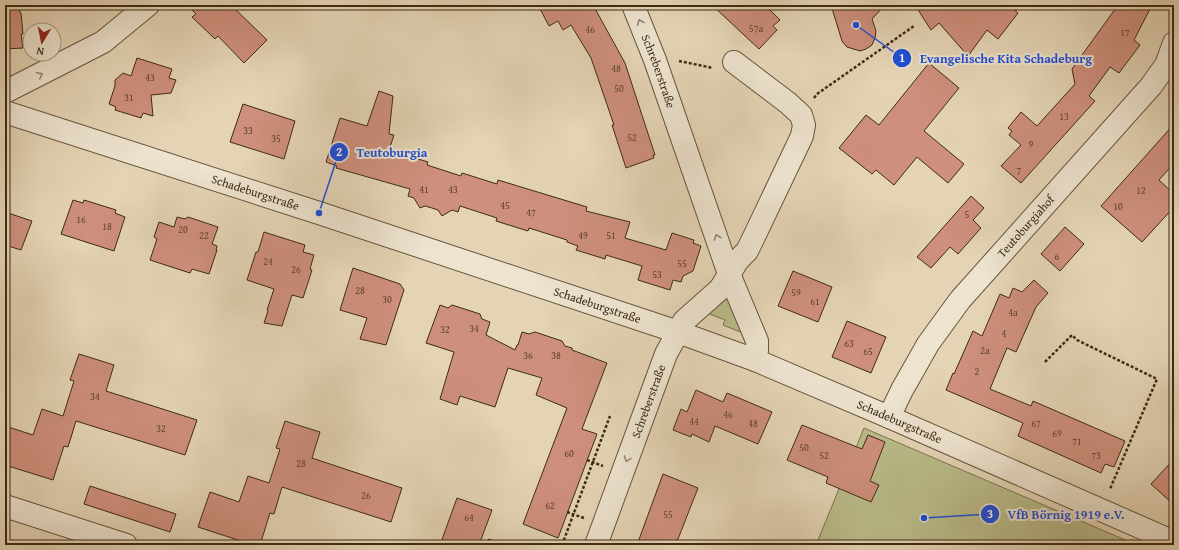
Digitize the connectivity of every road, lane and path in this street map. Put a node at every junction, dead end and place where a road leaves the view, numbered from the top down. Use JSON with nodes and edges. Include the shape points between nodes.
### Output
{"nodes":[{"id":1,"x":148,"y":5,"type":"edge"},
{"id":2,"x":633,"y":5,"type":"edge"},
{"id":3,"x":914,"y":26,"type":"dead end"},
{"id":4,"x":1174,"y":43,"type":"edge"},
{"id":5,"x":655,"y":60,"type":"junction"},
{"id":6,"x":734,"y":62,"type":"joint"},
{"id":7,"x":5,"y":92,"type":"edge"},
{"id":8,"x":5,"y":112,"type":"edge"},
{"id":9,"x":801,"y":115,"type":"junction"},
{"id":10,"x":729,"y":274,"type":"junction"},
{"id":11,"x":678,"y":332,"type":"junction"},
{"id":12,"x":755,"y":360,"type":"junction"},
{"id":13,"x":1045,"y":362,"type":"dead end"},
{"id":14,"x":610,"y":416,"type":"dead end"},
{"id":15,"x":889,"y":417,"type":"junction"},
{"id":16,"x":5,"y":506,"type":"edge"},
{"id":17,"x":1101,"y":510,"type":"junction"},
{"id":18,"x":1174,"y":542,"type":"edge"},
{"id":19,"x":126,"y":545,"type":"edge"},
{"id":20,"x":487,"y":545,"type":"edge"},
{"id":21,"x":501,"y":545,"type":"edge"},
{"id":22,"x":562,"y":545,"type":"edge"},
{"id":23,"x":596,"y":545,"type":"edge"}],
"edges":[{"from":7,"to":1,"type":"street","one_way":true,"via":[[102,42]]},
{"from":5,"to":2,"type":"street","name":"Schreberstraße","one_way":true},
{"from":3,"to":9,"type":"path","via":[[817,94]]},
{"from":4,"to":15,"type":"street","name":"Teutoburgiahof","via":[[1166,65],[1151,86],[960,300],[928,344]]},
{"from":5,"to":6,"type":"path","via":[[667,58],[726,70]]},
{"from":10,"to":5,"type":"street","name":"Schreberstraße","one_way":true},
{"from":6,"to":9,"type":"street"},
{"from":8,"to":11,"type":"street","name":"Schadeburgstraße"},
{"from":9,"to":10,"type":"street","via":[[804,124],[802,136],[752,241]]},
{"from":10,"to":11,"type":"street","name":"Schreberstraße","via":[[720,289],[684,321]]},
{"from":10,"to":12,"type":"street","name":"Schreberstraße","via":[[756,341]]},
{"from":11,"to":12,"type":"street","name":"Schadeburgstraße"},
{"from":11,"to":23,"type":"street","name":"Schreberstraße","one_way":true,"via":[[666,354]]},
{"from":12,"to":15,"type":"street","name":"Schadeburgstraße"},
{"from":13,"to":17,"type":"path","via":[[1072,335],[1077,340],[1157,379]]},
{"from":14,"to":22,"type":"path"},
{"from":15,"to":17,"type":"street","name":"Schadeburgstraße"},
{"from":16,"to":19,"type":"street"},
{"from":17,"to":18,"type":"street","name":"Schadeburgstraße"},
{"from":20,"to":21,"type":"path","via":[[489,540]]}]}
